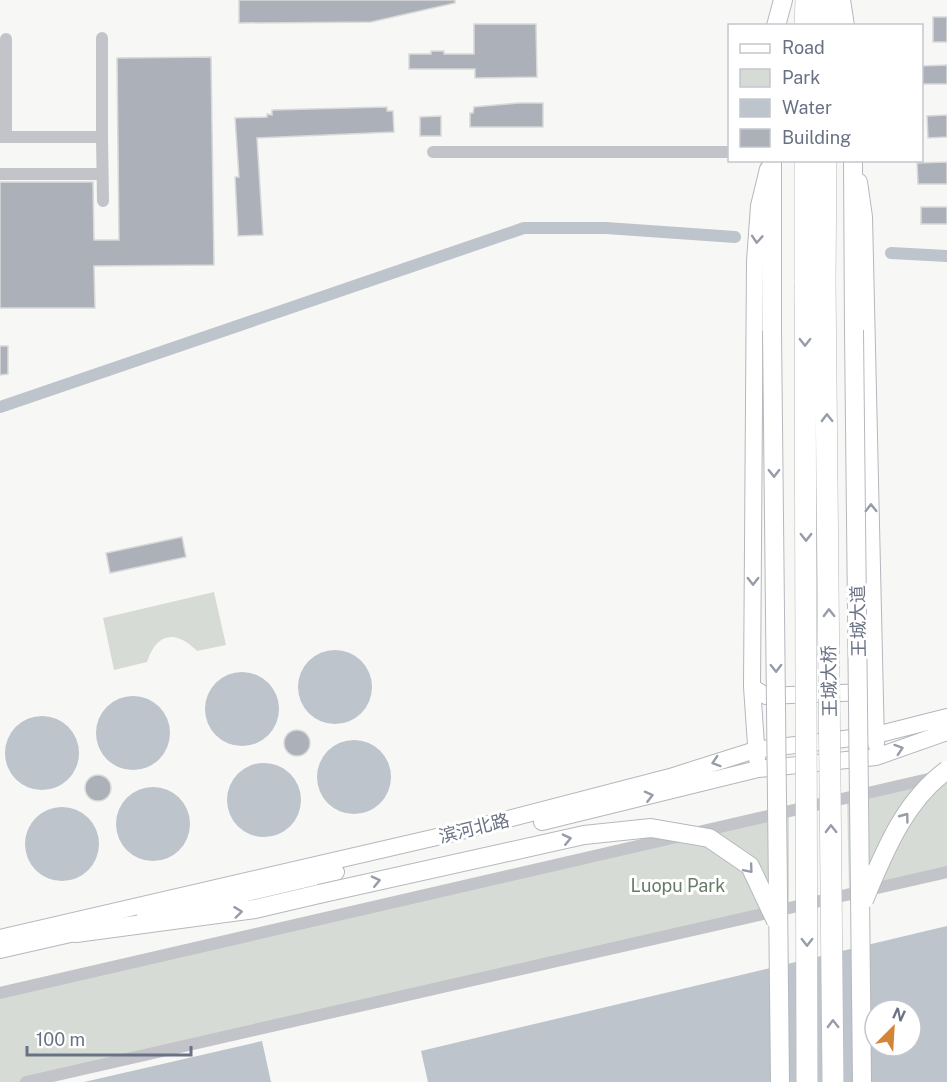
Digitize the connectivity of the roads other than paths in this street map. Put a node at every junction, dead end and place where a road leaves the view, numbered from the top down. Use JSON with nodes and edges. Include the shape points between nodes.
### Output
{"nodes":[{"id":1,"x":773,"y":0,"type":"edge"},
{"id":2,"x":783,"y":0,"type":"edge"},
{"id":3,"x":798,"y":0,"type":"edge"},
{"id":4,"x":806,"y":0,"type":"edge"},
{"id":5,"x":826,"y":0,"type":"edge"},
{"id":6,"x":840,"y":0,"type":"edge"},
{"id":7,"x":848,"y":0,"type":"edge"},
{"id":8,"x":772,"y":24,"type":"edge"},
{"id":9,"x":777,"y":24,"type":"edge"},
{"id":10,"x":800,"y":24,"type":"edge"},
{"id":11,"x":805,"y":24,"type":"edge"},
{"id":12,"x":826,"y":24,"type":"edge"},
{"id":13,"x":838,"y":24,"type":"edge"},
{"id":14,"x":846,"y":24,"type":"edge"},
{"id":15,"x":846,"y":24,"type":"edge"},
{"id":16,"x":102,"y":38,"type":"dead end"},
{"id":17,"x":6,"y":39,"type":"dead end"},
{"id":18,"x":3,"y":137,"type":"edge"},
{"id":19,"x":102,"y":137,"type":"junction"},
{"id":20,"x":433,"y":152,"type":"dead end"},
{"id":21,"x":728,"y":152,"type":"edge"},
{"id":22,"x":770,"y":162,"type":"edge"},
{"id":23,"x":771,"y":162,"type":"edge"},
{"id":24,"x":805,"y":162,"type":"edge"},
{"id":25,"x":826,"y":162,"type":"edge"},
{"id":26,"x":831,"y":162,"type":"edge"},
{"id":27,"x":855,"y":162,"type":"edge"},
{"id":28,"x":855,"y":162,"type":"edge"},
{"id":29,"x":0,"y":174,"type":"edge"},
{"id":30,"x":102,"y":174,"type":"junction"},
{"id":31,"x":103,"y":201,"type":"dead end"},
{"id":32,"x":815,"y":282,"type":"junction"},
{"id":33,"x":875,"y":685,"type":"junction"},
{"id":34,"x":752,"y":687,"type":"junction"},
{"id":35,"x":947,"y":717,"type":"edge"},
{"id":36,"x":947,"y":732,"type":"edge"},
{"id":37,"x":876,"y":735,"type":"junction"},
{"id":38,"x":755,"y":750,"type":"junction"},
{"id":39,"x":876,"y":757,"type":"junction"},
{"id":40,"x":758,"y":769,"type":"junction"},
{"id":41,"x":947,"y":772,"type":"edge"},
{"id":42,"x":947,"y":872,"type":"edge"},
{"id":43,"x":861,"y":907,"type":"junction"},
{"id":44,"x":780,"y":927,"type":"junction"},
{"id":45,"x":76,"y":933,"type":"junction"},
{"id":46,"x":0,"y":938,"type":"edge"},
{"id":47,"x":0,"y":950,"type":"edge"},
{"id":48,"x":0,"y":993,"type":"edge"},
{"id":49,"x":26,"y":1082,"type":"edge"},
{"id":50,"x":780,"y":1082,"type":"edge"},
{"id":51,"x":807,"y":1082,"type":"edge"},
{"id":52,"x":833,"y":1082,"type":"edge"},
{"id":53,"x":862,"y":1082,"type":"edge"}],
"edges":[{"from":1,"to":8,"type":"main road"},
{"from":2,"to":9,"type":"main road"},
{"from":3,"to":10,"type":"main road"},
{"from":4,"to":11,"type":"highway"},
{"from":5,"to":12,"type":"highway"},
{"from":6,"to":13,"type":"main road"},
{"from":6,"to":14,"type":"main road"},
{"from":7,"to":15,"type":"main road"},
{"from":16,"to":19,"type":"street"},
{"from":17,"to":18,"type":"street"},
{"from":18,"to":19,"type":"street"},
{"from":19,"to":30,"type":"street"},
{"from":20,"to":21,"type":"street"},
{"from":22,"to":34,"type":"main road","one_way":true,"via":[[759,206],[755,261]]},
{"from":23,"to":44,"type":"main road","one_way":true,"bridge":true},
{"from":24,"to":32,"type":"highway"},
{"from":25,"to":32,"type":"highway"},
{"from":26,"to":32,"type":"main road"},
{"from":27,"to":43,"type":"main road","name":"王城大道","bridge":true},
{"from":33,"to":28,"type":"main road","one_way":true,"via":[[864,217]]},
{"from":29,"to":30,"type":"street"},
{"from":30,"to":31,"type":"street"},
{"from":32,"to":51,"type":"highway","name":"王城大桥","one_way":true,"bridge":true},
{"from":52,"to":32,"type":"highway","name":"王城大桥","one_way":true,"bridge":true},
{"from":33,"to":34,"type":"main road","via":[[865,692],[766,696]]},
{"from":33,"to":37,"type":"main road"},
{"from":34,"to":38,"type":"main road"},
{"from":35,"to":37,"type":"main road","name":"滨河北路"},
{"from":39,"to":36,"type":"main road","name":"滨河北路","one_way":true},
{"from":37,"to":38,"type":"main road","name":"滨河北路"},
{"from":37,"to":39,"type":"main road"},
{"from":38,"to":40,"type":"main road"},
{"from":38,"to":46,"type":"main road","name":"滨河北路","one_way":true,"via":[[670,777],[454,833]]},
{"from":39,"to":40,"type":"main road","name":"滨河北路"},
{"from":45,"to":40,"type":"main road","name":"滨河北路","one_way":true},
{"from":43,"to":41,"type":"main road","one_way":true,"bridge":true,"via":[[893,833],[931,782]]},
{"from":41,"to":48,"type":"street"},
{"from":42,"to":49,"type":"street"},
{"from":43,"to":53,"type":"main road","name":"王城大道","bridge":true},
{"from":45,"to":44,"type":"main road","one_way":true,"bridge":true,"via":[[255,909],[584,835],[651,828],[709,838],[750,866]]},
{"from":44,"to":50,"type":"main road","bridge":true},
{"from":45,"to":47,"type":"main road","name":"滨河北路"}]}
